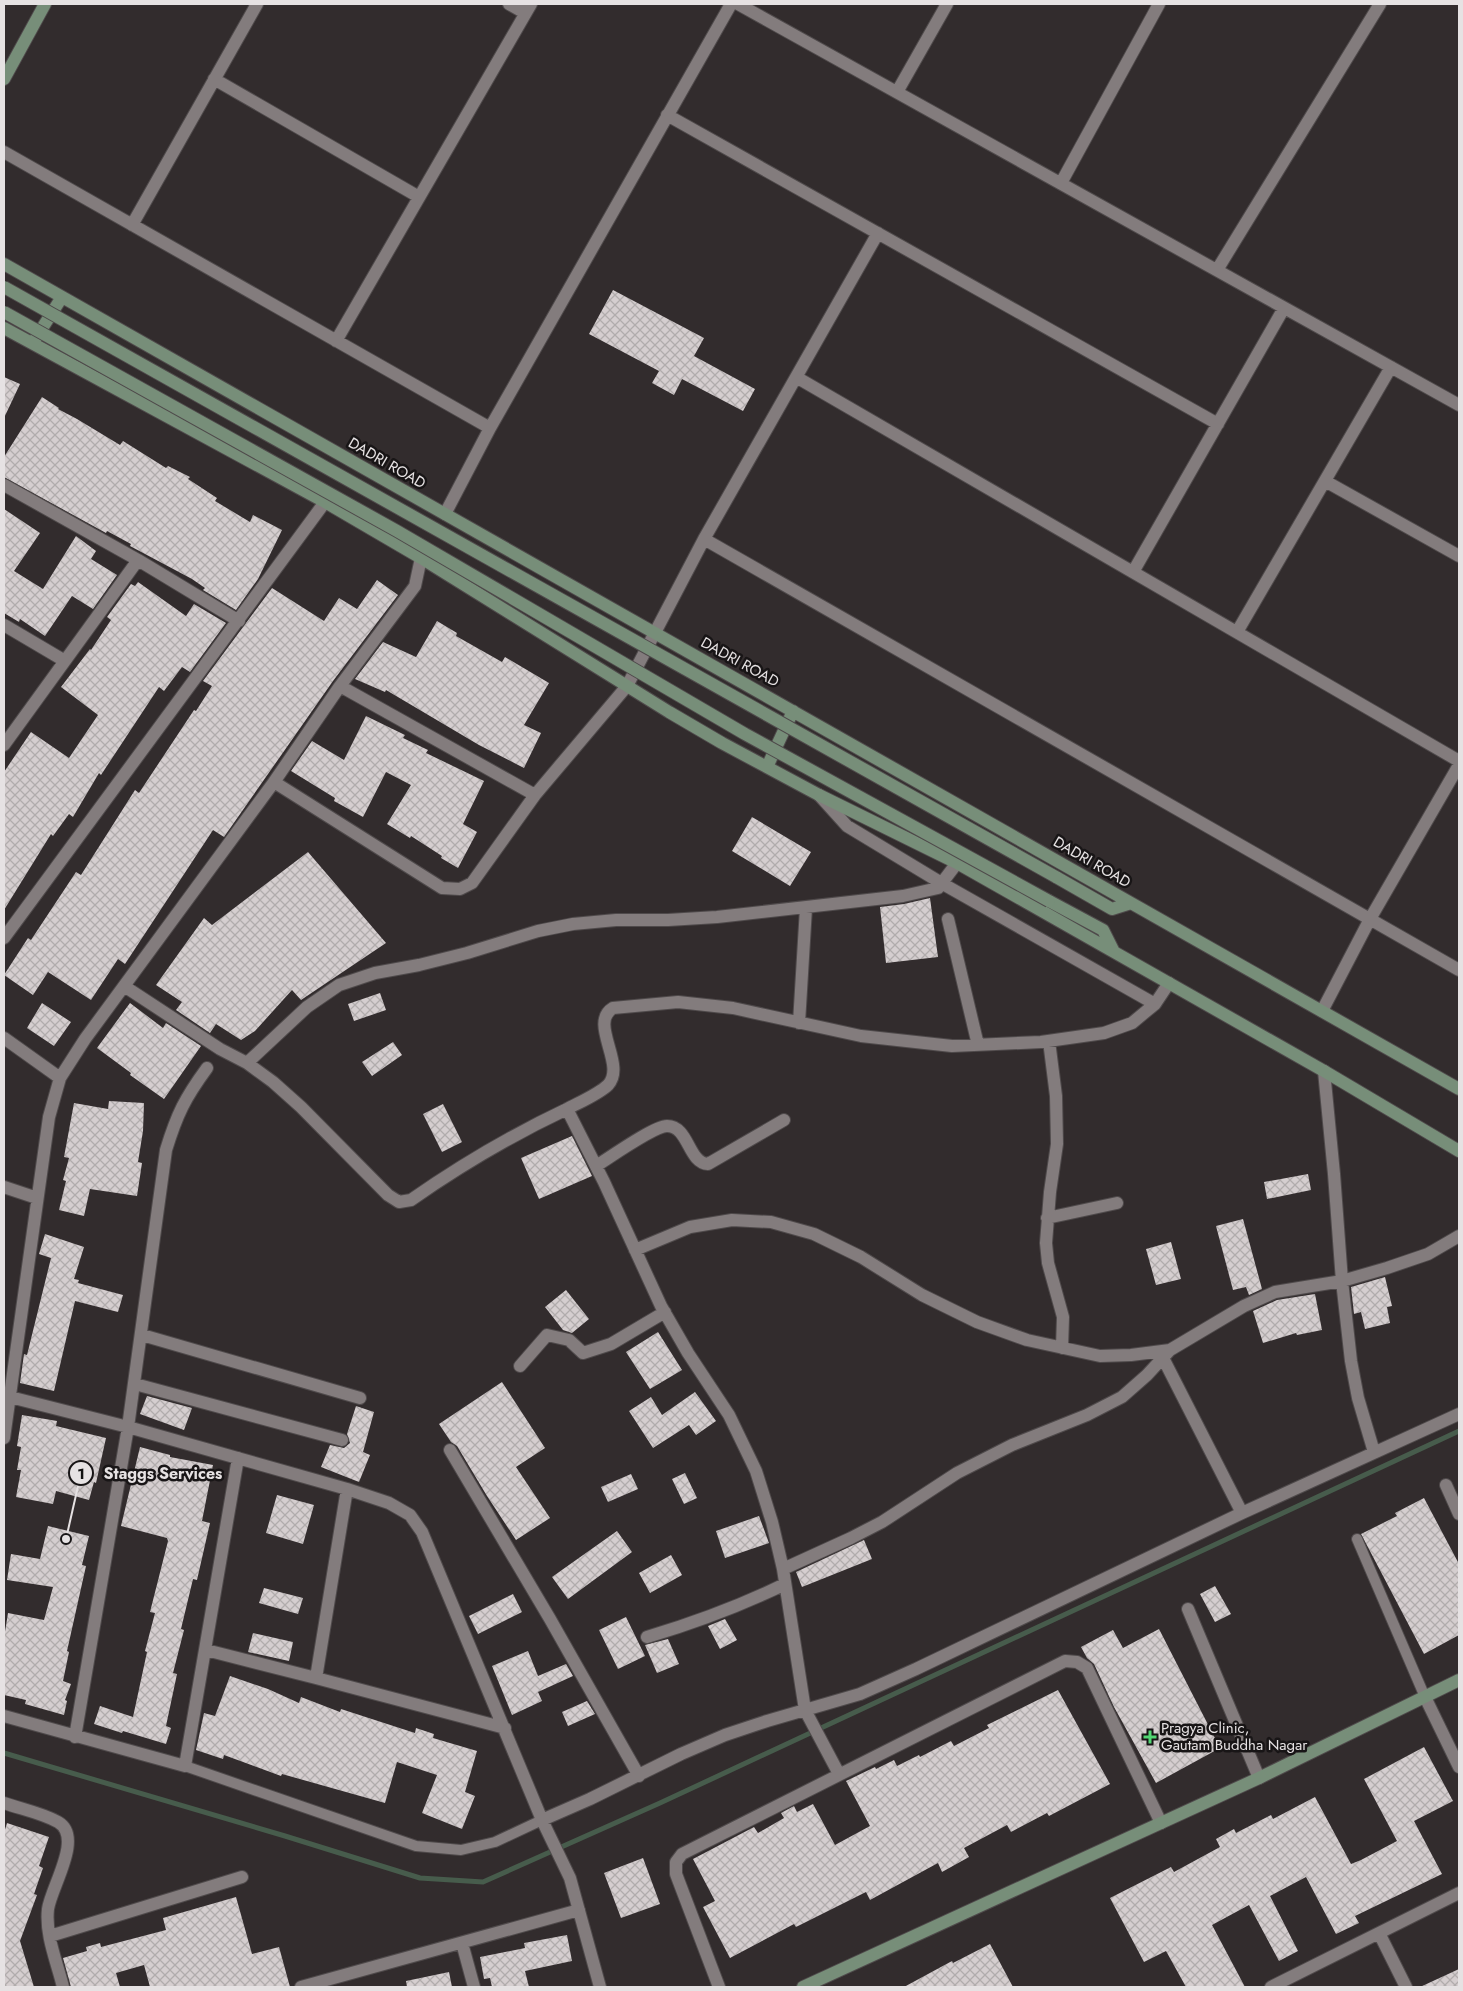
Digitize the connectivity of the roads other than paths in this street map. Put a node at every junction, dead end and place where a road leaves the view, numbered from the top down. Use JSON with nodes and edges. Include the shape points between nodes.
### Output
{"nodes":[{"id":1,"x":45,"y":4,"type":"edge"},
{"id":2,"x":257,"y":4,"type":"edge"},
{"id":3,"x":508,"y":4,"type":"edge"},
{"id":4,"x":731,"y":4,"type":"edge"},
{"id":5,"x":738,"y":4,"type":"edge"},
{"id":6,"x":947,"y":4,"type":"edge"},
{"id":7,"x":1159,"y":4,"type":"edge"},
{"id":8,"x":1380,"y":4,"type":"edge"},
{"id":9,"x":528,"y":9,"type":"edge"},
{"id":10,"x":4,"y":79,"type":"edge"},
{"id":11,"x":214,"y":79,"type":"junction"},
{"id":12,"x":897,"y":92,"type":"junction"},
{"id":13,"x":668,"y":115,"type":"junction"},
{"id":14,"x":4,"y":152,"type":"edge"},
{"id":15,"x":1061,"y":183,"type":"junction"},
{"id":16,"x":419,"y":197,"type":"junction"},
{"id":17,"x":132,"y":225,"type":"junction"},
{"id":18,"x":878,"y":233,"type":"junction"},
{"id":19,"x":4,"y":264,"type":"edge"},
{"id":20,"x":1218,"y":270,"type":"junction"},
{"id":21,"x":4,"y":287,"type":"edge"},
{"id":22,"x":62,"y":297,"type":"junction"},
{"id":23,"x":1284,"y":308,"type":"junction"},
{"id":24,"x":4,"y":312,"type":"edge"},
{"id":25,"x":4,"y":328,"type":"edge"},
{"id":26,"x":336,"y":341,"type":"junction"},
{"id":27,"x":33,"y":343,"type":"junction"},
{"id":28,"x":1391,"y":367,"type":"junction"},
{"id":29,"x":796,"y":377,"type":"junction"},
{"id":30,"x":1459,"y":405,"type":"edge"},
{"id":31,"x":1218,"y":424,"type":"junction"},
{"id":32,"x":490,"y":428,"type":"junction"},
{"id":33,"x":1325,"y":481,"type":"junction"},
{"id":34,"x":4,"y":485,"type":"edge"},
{"id":35,"x":325,"y":502,"type":"junction"},
{"id":36,"x":445,"y":514,"type":"junction"},
{"id":37,"x":704,"y":539,"type":"junction"},
{"id":38,"x":1459,"y":556,"type":"edge"},
{"id":39,"x":421,"y":558,"type":"junction"},
{"id":40,"x":138,"y":560,"type":"junction"},
{"id":41,"x":1133,"y":572,"type":"junction"},
{"id":42,"x":239,"y":621,"type":"junction"},
{"id":43,"x":4,"y":626,"type":"edge"},
{"id":44,"x":654,"y":632,"type":"junction"},
{"id":45,"x":1237,"y":632,"type":"junction"},
{"id":46,"x":65,"y":661,"type":"junction"},
{"id":47,"x":340,"y":686,"type":"junction"},
{"id":48,"x":627,"y":686,"type":"junction"},
{"id":49,"x":793,"y":711,"type":"junction"},
{"id":50,"x":4,"y":745,"type":"edge"},
{"id":51,"x":1459,"y":761,"type":"edge"},
{"id":52,"x":1459,"y":765,"type":"edge"},
{"id":53,"x":767,"y":767,"type":"junction"},
{"id":54,"x":274,"y":782,"type":"junction"},
{"id":55,"x":535,"y":795,"type":"junction"},
{"id":56,"x":819,"y":795,"type":"junction"},
{"id":57,"x":957,"y":863,"type":"junction"},
{"id":58,"x":943,"y":884,"type":"junction"},
{"id":59,"x":1132,"y":903,"type":"junction"},
{"id":60,"x":806,"y":908,"type":"junction"},
{"id":61,"x":948,"y":919,"type":"dead end"},
{"id":62,"x":1370,"y":919,"type":"junction"},
{"id":63,"x":4,"y":938,"type":"edge"},
{"id":64,"x":1114,"y":952,"type":"junction"},
{"id":65,"x":1459,"y":970,"type":"edge"},
{"id":66,"x":1169,"y":983,"type":"junction"},
{"id":67,"x":124,"y":986,"type":"junction"},
{"id":68,"x":1155,"y":1004,"type":"junction"},
{"id":69,"x":1322,"y":1011,"type":"junction"},
{"id":70,"x":799,"y":1024,"type":"junction"},
{"id":71,"x":4,"y":1038,"type":"edge"},
{"id":72,"x":1050,"y":1041,"type":"junction"},
{"id":73,"x":978,"y":1045,"type":"junction"},
{"id":74,"x":247,"y":1062,"type":"junction"},
{"id":75,"x":207,"y":1068,"type":"dead end"},
{"id":76,"x":1324,"y":1071,"type":"junction"},
{"id":77,"x":60,"y":1078,"type":"junction"},
{"id":78,"x":1459,"y":1089,"type":"edge"},
{"id":79,"x":567,"y":1110,"type":"junction"},
{"id":80,"x":784,"y":1120,"type":"dead end"},
{"id":81,"x":1459,"y":1151,"type":"edge"},
{"id":82,"x":596,"y":1166,"type":"junction"},
{"id":83,"x":4,"y":1187,"type":"edge"},
{"id":84,"x":38,"y":1198,"type":"junction"},
{"id":85,"x":1117,"y":1203,"type":"dead end"},
{"id":86,"x":1047,"y":1218,"type":"junction"},
{"id":87,"x":1459,"y":1236,"type":"edge"},
{"id":88,"x":635,"y":1250,"type":"junction"},
{"id":89,"x":1342,"y":1281,"type":"junction"},
{"id":90,"x":664,"y":1312,"type":"junction"},
{"id":91,"x":142,"y":1335,"type":"junction"},
{"id":92,"x":1062,"y":1348,"type":"junction"},
{"id":93,"x":1166,"y":1354,"type":"junction"},
{"id":94,"x":520,"y":1366,"type":"dead end"},
{"id":95,"x":134,"y":1384,"type":"junction"},
{"id":96,"x":10,"y":1397,"type":"junction"},
{"id":97,"x":360,"y":1398,"type":"dead end"},
{"id":98,"x":1459,"y":1414,"type":"edge"},
{"id":99,"x":128,"y":1427,"type":"junction"},
{"id":100,"x":4,"y":1438,"type":"edge"},
{"id":101,"x":342,"y":1440,"type":"dead end"},
{"id":102,"x":450,"y":1450,"type":"dead end"},
{"id":103,"x":1374,"y":1452,"type":"junction"},
{"id":104,"x":238,"y":1458,"type":"junction"},
{"id":105,"x":1446,"y":1485,"type":"dead end"},
{"id":106,"x":347,"y":1489,"type":"junction"},
{"id":107,"x":1242,"y":1513,"type":"junction"},
{"id":108,"x":1459,"y":1514,"type":"edge"},
{"id":109,"x":1356,"y":1539,"type":"dead end"},
{"id":110,"x":783,"y":1569,"type":"junction"},
{"id":111,"x":785,"y":1584,"type":"junction"},
{"id":112,"x":1188,"y":1609,"type":"dead end"},
{"id":113,"x":647,"y":1637,"type":"dead end"},
{"id":114,"x":206,"y":1650,"type":"junction"},
{"id":115,"x":316,"y":1678,"type":"junction"},
{"id":116,"x":1459,"y":1680,"type":"edge"},
{"id":117,"x":1425,"y":1697,"type":"junction"},
{"id":118,"x":805,"y":1710,"type":"junction"},
{"id":119,"x":4,"y":1716,"type":"edge"},
{"id":120,"x":505,"y":1728,"type":"junction"},
{"id":121,"x":75,"y":1737,"type":"junction"},
{"id":122,"x":185,"y":1766,"type":"junction"},
{"id":123,"x":1459,"y":1767,"type":"edge"},
{"id":124,"x":839,"y":1774,"type":"junction"},
{"id":125,"x":639,"y":1776,"type":"junction"},
{"id":126,"x":1260,"y":1778,"type":"junction"},
{"id":127,"x":4,"y":1803,"type":"edge"},
{"id":128,"x":1161,"y":1823,"type":"junction"},
{"id":129,"x":545,"y":1825,"type":"junction"},
{"id":130,"x":242,"y":1877,"type":"dead end"},
{"id":131,"x":1459,"y":1893,"type":"edge"},
{"id":132,"x":579,"y":1910,"type":"junction"},
{"id":133,"x":1379,"y":1933,"type":"junction"},
{"id":134,"x":50,"y":1936,"type":"junction"},
{"id":135,"x":462,"y":1943,"type":"junction"},
{"id":136,"x":347,"y":1981,"type":"edge"},
{"id":137,"x":63,"y":1987,"type":"edge"},
{"id":138,"x":302,"y":1987,"type":"edge"},
{"id":139,"x":474,"y":1987,"type":"edge"},
{"id":140,"x":600,"y":1987,"type":"edge"},
{"id":141,"x":719,"y":1987,"type":"edge"},
{"id":142,"x":803,"y":1987,"type":"edge"},
{"id":143,"x":1271,"y":1987,"type":"edge"},
{"id":144,"x":1406,"y":1987,"type":"edge"}],
"edges":[{"from":1,"to":10,"type":"street"},
{"from":2,"to":11,"type":"street"},
{"from":3,"to":9,"type":"street"},
{"from":4,"to":13,"type":"street"},
{"from":5,"to":12,"type":"street"},
{"from":6,"to":12,"type":"street"},
{"from":7,"to":15,"type":"street"},
{"from":8,"to":20,"type":"street"},
{"from":9,"to":16,"type":"street"},
{"from":11,"to":16,"type":"street"},
{"from":11,"to":17,"type":"street"},
{"from":12,"to":15,"type":"street"},
{"from":13,"to":18,"type":"street"},
{"from":13,"to":32,"type":"street"},
{"from":14,"to":17,"type":"street"},
{"from":15,"to":20,"type":"street"},
{"from":16,"to":26,"type":"street"},
{"from":17,"to":26,"type":"street"},
{"from":18,"to":29,"type":"street"},
{"from":18,"to":31,"type":"street"},
{"from":19,"to":22,"type":"street","name":"DADRI ROAD"},
{"from":20,"to":23,"type":"street"},
{"from":21,"to":59,"type":"street","bridge":true,"via":[[1112,909]]},
{"from":22,"to":27,"type":"street"},
{"from":22,"to":36,"type":"street","name":"DADRI ROAD"},
{"from":23,"to":28,"type":"street"},
{"from":23,"to":31,"type":"street"},
{"from":24,"to":64,"type":"street","bridge":true,"via":[[397,531],[745,734],[1103,930]]},
{"from":25,"to":27,"type":"street"},
{"from":26,"to":32,"type":"street"},
{"from":27,"to":35,"type":"street"},
{"from":28,"to":30,"type":"street"},
{"from":28,"to":33,"type":"street"},
{"from":29,"to":37,"type":"street"},
{"from":29,"to":41,"type":"street"},
{"from":31,"to":41,"type":"street"},
{"from":32,"to":36,"type":"street"},
{"from":33,"to":38,"type":"street"},
{"from":33,"to":45,"type":"street"},
{"from":34,"to":40,"type":"street"},
{"from":35,"to":39,"type":"street"},
{"from":35,"to":42,"type":"street"},
{"from":36,"to":44,"type":"street","name":"DADRI ROAD"},
{"from":37,"to":44,"type":"street"},
{"from":37,"to":62,"type":"street"},
{"from":39,"to":47,"type":"street","via":[[415,586]]},
{"from":39,"to":48,"type":"street"},
{"from":40,"to":42,"type":"street"},
{"from":40,"to":46,"type":"street"},
{"from":41,"to":45,"type":"street"},
{"from":42,"to":63,"type":"street"},
{"from":43,"to":46,"type":"street"},
{"from":44,"to":48,"type":"street"},
{"from":44,"to":49,"type":"street","name":"DADRI ROAD"},
{"from":45,"to":51,"type":"street"},
{"from":46,"to":50,"type":"street"},
{"from":47,"to":54,"type":"street"},
{"from":47,"to":55,"type":"street"},
{"from":48,"to":53,"type":"street"},
{"from":48,"to":55,"type":"street"},
{"from":49,"to":53,"type":"street"},
{"from":49,"to":59,"type":"street","name":"DADRI ROAD"},
{"from":52,"to":62,"type":"street"},
{"from":53,"to":56,"type":"street"},
{"from":54,"to":55,"type":"street","via":[[442,888],[460,889],[472,883]]},
{"from":54,"to":67,"type":"street"},
{"from":56,"to":57,"type":"street"},
{"from":56,"to":58,"type":"street","via":[[846,826]]},
{"from":57,"to":58,"type":"street"},
{"from":57,"to":64,"type":"street"},
{"from":58,"to":60,"type":"street","via":[[932,891]]},
{"from":58,"to":68,"type":"street"},
{"from":59,"to":69,"type":"street","name":"DADRI ROAD"},
{"from":60,"to":70,"type":"street"},
{"from":60,"to":74,"type":"street","via":[[668,920],[573,924],[419,965],[376,973],[339,985],[307,1007]]},
{"from":61,"to":73,"type":"street"},
{"from":62,"to":65,"type":"street"},
{"from":62,"to":69,"type":"street"},
{"from":64,"to":66,"type":"street"},
{"from":66,"to":68,"type":"street"},
{"from":66,"to":76,"type":"street"},
{"from":67,"to":74,"type":"street","via":[[220,1049]]},
{"from":67,"to":77,"type":"street"},
{"from":68,"to":72,"type":"street","via":[[1132,1023],[1104,1033]]},
{"from":69,"to":78,"type":"street","name":"DADRI ROAD"},
{"from":70,"to":73,"type":"street","via":[[861,1036],[952,1046]]},
{"from":70,"to":79,"type":"street","via":[[733,1008],[678,1002],[613,1008],[608,1011],[604,1025],[614,1068],[613,1077],[608,1085]]},
{"from":71,"to":77,"type":"street"},
{"from":72,"to":73,"type":"street"},
{"from":72,"to":86,"type":"street","via":[[1057,1144]]},
{"from":74,"to":79,"type":"street","via":[[301,1107],[388,1195],[399,1202],[411,1200],[479,1155]]},
{"from":75,"to":91,"type":"street","via":[[188,1094],[175,1120],[166,1150]]},
{"from":76,"to":81,"type":"street"},
{"from":76,"to":89,"type":"street"},
{"from":77,"to":84,"type":"street","via":[[49,1117]]},
{"from":79,"to":82,"type":"street"},
{"from":80,"to":82,"type":"street","via":[[708,1164],[698,1160],[676,1129],[667,1126]]},
{"from":82,"to":88,"type":"street"},
{"from":83,"to":84,"type":"street"},
{"from":84,"to":96,"type":"street"},
{"from":85,"to":86,"type":"street"},
{"from":86,"to":92,"type":"street","via":[[1048,1263],[1062,1317]]},
{"from":87,"to":89,"type":"street","via":[[1428,1254]]},
{"from":88,"to":90,"type":"street"},
{"from":88,"to":92,"type":"street","via":[[690,1227],[732,1220],[771,1222],[814,1234],[977,1322],[1027,1340]]},
{"from":89,"to":93,"type":"street","via":[[1275,1292],[1244,1306]]},
{"from":89,"to":103,"type":"street","via":[[1350,1361]]},
{"from":90,"to":94,"type":"street","via":[[612,1344],[584,1353],[569,1340],[546,1335]]},
{"from":90,"to":110,"type":"street","via":[[729,1415],[756,1471]]},
{"from":91,"to":95,"type":"street"},
{"from":91,"to":97,"type":"street"},
{"from":92,"to":93,"type":"street","via":[[1100,1356]]},
{"from":93,"to":107,"type":"street"},
{"from":93,"to":110,"type":"street","via":[[1122,1397],[956,1473],[882,1522]]},
{"from":95,"to":99,"type":"street"},
{"from":95,"to":101,"type":"street"},
{"from":96,"to":99,"type":"street"},
{"from":96,"to":100,"type":"street"},
{"from":98,"to":103,"type":"street"},
{"from":99,"to":104,"type":"street"},
{"from":99,"to":121,"type":"street"},
{"from":102,"to":125,"type":"street"},
{"from":103,"to":107,"type":"street"},
{"from":104,"to":106,"type":"street"},
{"from":104,"to":114,"type":"street"},
{"from":105,"to":108,"type":"street"},
{"from":106,"to":115,"type":"street"},
{"from":106,"to":120,"type":"street","via":[[389,1503],[410,1515],[422,1532]]},
{"from":107,"to":118,"type":"street","via":[[916,1670],[860,1694]]},
{"from":109,"to":117,"type":"lane"},
{"from":110,"to":111,"type":"street"},
{"from":111,"to":113,"type":"street","via":[[738,1607]]},
{"from":111,"to":118,"type":"street"},
{"from":112,"to":126,"type":"street"},
{"from":114,"to":115,"type":"street"},
{"from":114,"to":122,"type":"street"},
{"from":115,"to":120,"type":"street"},
{"from":116,"to":117,"type":"street"},
{"from":117,"to":123,"type":"street"},
{"from":117,"to":126,"type":"street"},
{"from":118,"to":124,"type":"street"},
{"from":118,"to":125,"type":"street","via":[[725,1735]]},
{"from":119,"to":121,"type":"street"},
{"from":120,"to":129,"type":"street"},
{"from":121,"to":122,"type":"street"},
{"from":122,"to":129,"type":"lane","via":[[416,1846],[461,1850]]},
{"from":124,"to":128,"type":"street","via":[[1065,1661],[1077,1662],[1087,1668]]},
{"from":124,"to":141,"type":"street","via":[[689,1849],[676,1862],[676,1874]]},
{"from":125,"to":129,"type":"street"},
{"from":126,"to":128,"type":"street"},
{"from":127,"to":134,"type":"street","via":[[59,1822],[68,1832],[69,1843],[48,1907]]},
{"from":128,"to":142,"type":"street"},
{"from":129,"to":132,"type":"street","via":[[570,1878]]},
{"from":130,"to":134,"type":"street"},
{"from":131,"to":133,"type":"street"},
{"from":132,"to":135,"type":"street"},
{"from":132,"to":140,"type":"street"},
{"from":133,"to":143,"type":"street"},
{"from":133,"to":144,"type":"street"},
{"from":134,"to":137,"type":"street"},
{"from":135,"to":136,"type":"street"},
{"from":135,"to":139,"type":"street"},
{"from":136,"to":138,"type":"street"}]}
